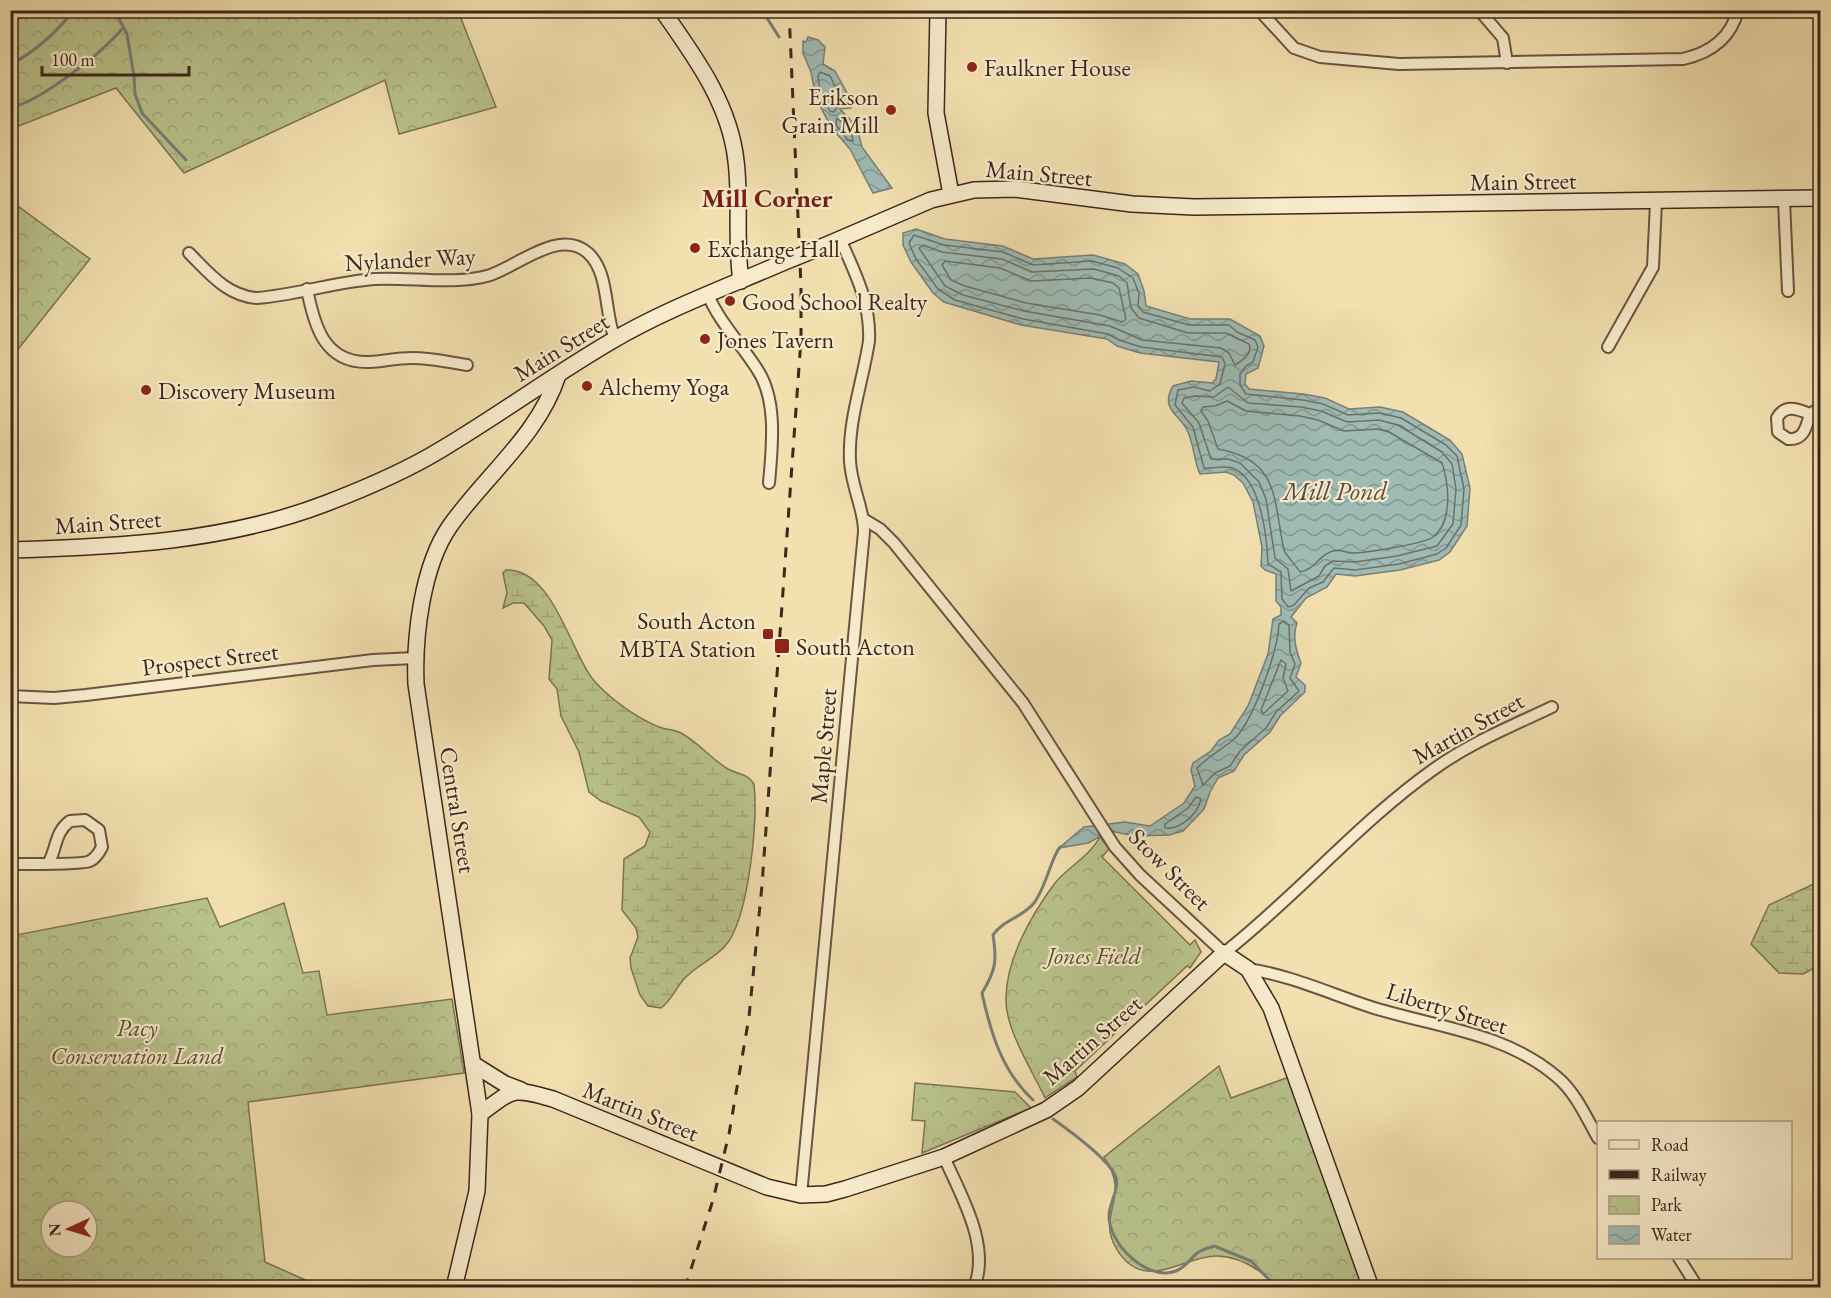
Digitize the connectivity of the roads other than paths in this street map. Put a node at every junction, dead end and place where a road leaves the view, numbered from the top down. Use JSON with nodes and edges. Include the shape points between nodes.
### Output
{"nodes":[{"id":1,"x":938,"y":10,"type":"edge"},
{"id":2,"x":1258,"y":10,"type":"edge"},
{"id":3,"x":1479,"y":10,"type":"edge"},
{"id":4,"x":1738,"y":10,"type":"edge"},
{"id":5,"x":663,"y":11,"type":"edge"},
{"id":6,"x":1507,"y":63,"type":"junction"},
{"id":7,"x":951,"y":194,"type":"junction"},
{"id":8,"x":1821,"y":198,"type":"edge"},
{"id":9,"x":1784,"y":200,"type":"junction"},
{"id":10,"x":1656,"y":202,"type":"junction"},
{"id":11,"x":840,"y":239,"type":"junction"},
{"id":12,"x":189,"y":253,"type":"dead end"},
{"id":13,"x":741,"y":281,"type":"junction"},
{"id":14,"x":307,"y":289,"type":"junction"},
{"id":15,"x":1788,"y":291,"type":"dead end"},
{"id":16,"x":708,"y":295,"type":"junction"},
{"id":17,"x":615,"y":339,"type":"junction"},
{"id":18,"x":1608,"y":347,"type":"dead end"},
{"id":19,"x":467,"y":365,"type":"dead end"},
{"id":20,"x":558,"y":375,"type":"junction"},
{"id":21,"x":1821,"y":408,"type":"edge"},
{"id":22,"x":1810,"y":414,"type":"dead end"},
{"id":23,"x":769,"y":483,"type":"dead end"},
{"id":24,"x":865,"y":520,"type":"junction"},
{"id":25,"x":10,"y":550,"type":"edge"},
{"id":26,"x":415,"y":658,"type":"junction"},
{"id":27,"x":10,"y":696,"type":"edge"},
{"id":28,"x":1552,"y":707,"type":"dead end"},
{"id":29,"x":49,"y":862,"type":"junction"},
{"id":30,"x":10,"y":864,"type":"edge"},
{"id":31,"x":1224,"y":953,"type":"junction"},
{"id":32,"x":1248,"y":969,"type":"junction"},
{"id":33,"x":473,"y":1064,"type":"junction"},
{"id":34,"x":521,"y":1090,"type":"junction"},
{"id":35,"x":480,"y":1114,"type":"junction"},
{"id":36,"x":1597,"y":1135,"type":"edge"},
{"id":37,"x":944,"y":1157,"type":"junction"},
{"id":38,"x":801,"y":1195,"type":"junction"},
{"id":39,"x":1680,"y":1259,"type":"edge"},
{"id":40,"x":454,"y":1287,"type":"edge"},
{"id":41,"x":974,"y":1287,"type":"edge"},
{"id":42,"x":1371,"y":1287,"type":"edge"},
{"id":43,"x":1698,"y":1287,"type":"edge"}],
"edges":[{"from":1,"to":7,"type":"street","via":[[936,113]]},
{"from":2,"to":6,"type":"street","via":[[1294,48],[1320,57],[1399,64]]},
{"from":3,"to":6,"type":"street","via":[[1503,38]]},
{"from":4,"to":6,"type":"street","via":[[1720,41],[1694,57]]},
{"from":5,"to":13,"type":"street","via":[[712,87],[730,130],[737,165]]},
{"from":7,"to":10,"type":"street","name":"Main Street","via":[[1015,189],[1122,203],[1194,207]]},
{"from":7,"to":11,"type":"street","name":"Main Street"},
{"from":8,"to":9,"type":"street","name":"Main Street"},
{"from":9,"to":10,"type":"street","name":"Main Street"},
{"from":9,"to":15,"type":"street"},
{"from":10,"to":18,"type":"street","via":[[1655,260]]},
{"from":11,"to":13,"type":"street","name":"Main Street","bridge":true},
{"from":11,"to":24,"type":"street","name":"Maple Street","via":[[863,294],[869,323],[850,450],[852,483]]},
{"from":12,"to":14,"type":"street","name":"Nylander Way","via":[[239,295],[263,297]]},
{"from":13,"to":16,"type":"street","name":"Main Street"},
{"from":14,"to":17,"type":"street","name":"Nylander Way","via":[[384,279],[475,278],[498,272],[556,245],[573,246],[589,254],[597,267]]},
{"from":14,"to":19,"type":"street","via":[[319,334],[326,345],[345,357],[369,362],[417,358]]},
{"from":16,"to":17,"type":"street","name":"Main Street"},
{"from":16,"to":23,"type":"street","via":[[731,335],[758,369],[765,387],[772,423]]},
{"from":17,"to":20,"type":"street","name":"Main Street"},
{"from":20,"to":25,"type":"street","name":"Main Street","via":[[441,450],[326,504],[195,538]]},
{"from":20,"to":26,"type":"street","name":"Central Street","via":[[547,402],[526,432],[441,540],[424,596]]},
{"from":21,"to":22,"type":"street"},
{"from":24,"to":31,"type":"street","name":"Stow Street","via":[[894,543],[1002,674],[1107,837],[1140,875]]},
{"from":24,"to":38,"type":"street","name":"Maple Street"},
{"from":26,"to":27,"type":"street","name":"Prospect Street","via":[[75,696]]},
{"from":26,"to":33,"type":"street","name":"Central Street"},
{"from":28,"to":31,"type":"street","name":"Martin Street","via":[[1463,751],[1423,777]]},
{"from":29,"to":29,"type":"street","via":[[91,861],[102,847],[99,830],[85,820],[70,821],[58,834]]},
{"from":29,"to":30,"type":"street"},
{"from":31,"to":32,"type":"street","name":"Stow Street"},
{"from":31,"to":37,"type":"street","name":"Martin Street","via":[[1078,1088],[1046,1110]]},
{"from":32,"to":36,"type":"street","name":"Liberty Street","via":[[1502,1044],[1534,1061],[1567,1087]]},
{"from":32,"to":42,"type":"street","name":"Stow Street","via":[[1274,1016]]},
{"from":33,"to":34,"type":"street","name":"Martin Street"},
{"from":33,"to":35,"type":"street","name":"Central Street"},
{"from":34,"to":35,"type":"street","via":[[506,1094]]},
{"from":34,"to":38,"type":"street","name":"Martin Street","via":[[553,1099],[761,1185]]},
{"from":35,"to":40,"type":"street","name":"Central Street","via":[[477,1191]]},
{"from":37,"to":38,"type":"street","name":"Martin Street","via":[[845,1190]]},
{"from":37,"to":41,"type":"street","via":[[979,1247]]},
{"from":39,"to":43,"type":"street"}]}
